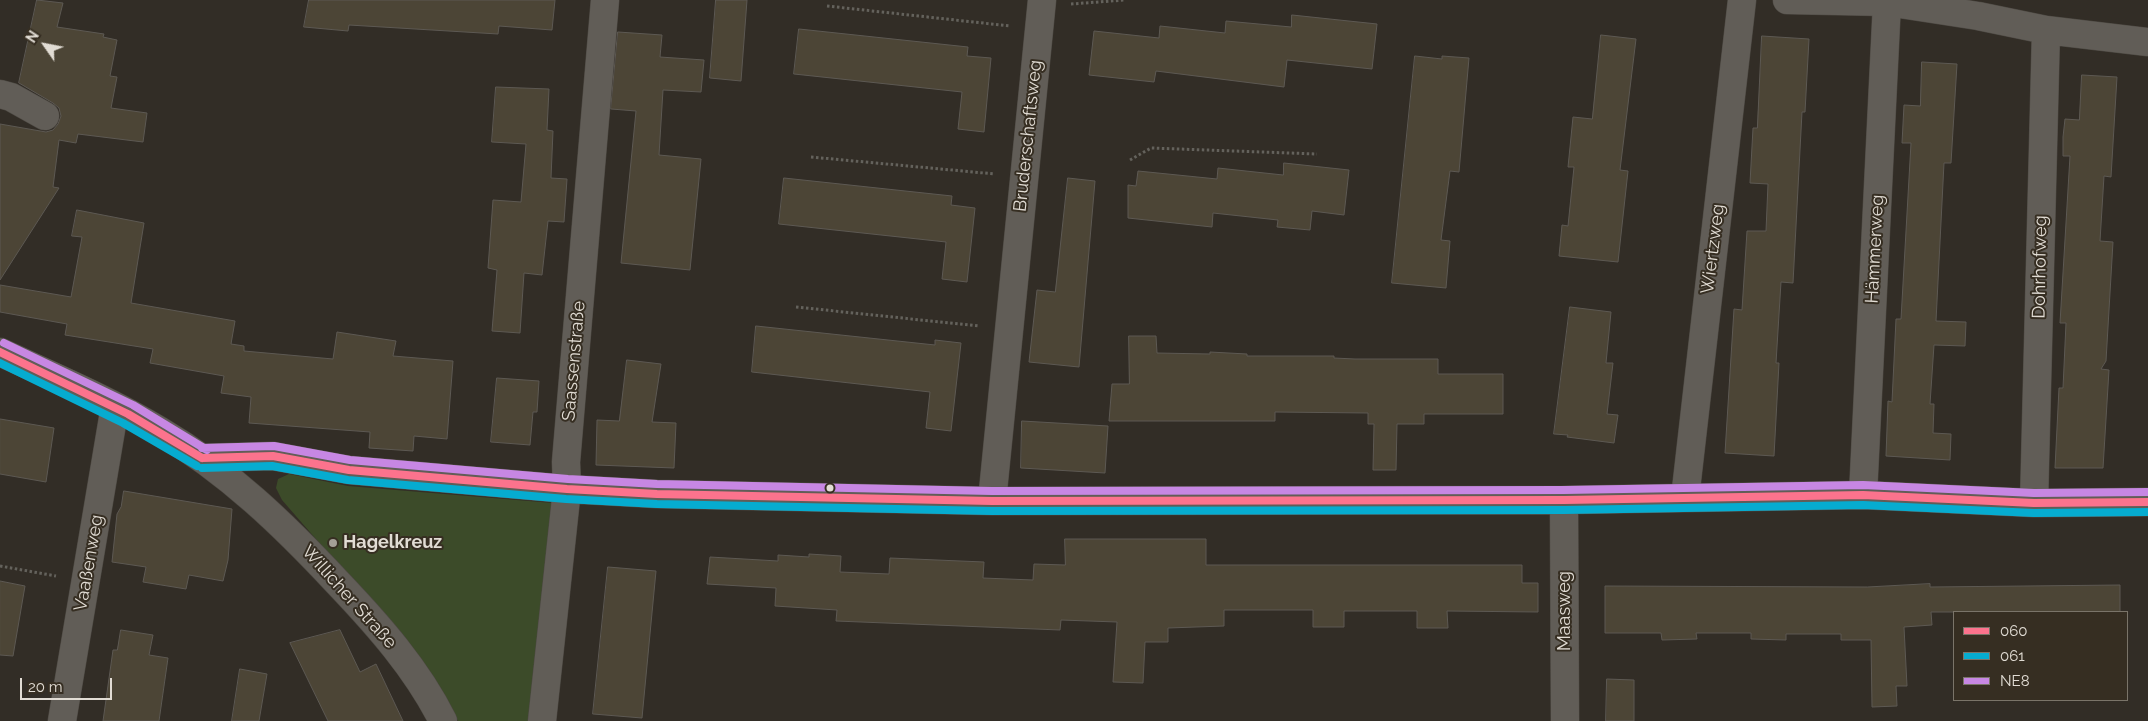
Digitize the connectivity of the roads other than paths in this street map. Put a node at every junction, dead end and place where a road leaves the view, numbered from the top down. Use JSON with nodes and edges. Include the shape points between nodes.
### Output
{"nodes":[{"id":1,"x":605,"y":0,"type":"edge"},
{"id":2,"x":1742,"y":0,"type":"edge"},
{"id":3,"x":1787,"y":0,"type":"edge"},
{"id":4,"x":1887,"y":2,"type":"junction"},
{"id":5,"x":1978,"y":8,"type":"edge"},
{"id":6,"x":1041,"y":13,"type":"edge"},
{"id":7,"x":2046,"y":30,"type":"junction"},
{"id":8,"x":2148,"y":42,"type":"edge"},
{"id":9,"x":0,"y":94,"type":"edge"},
{"id":10,"x":45,"y":116,"type":"dead end"},
{"id":11,"x":0,"y":352,"type":"edge"},
{"id":12,"x":115,"y":406,"type":"junction"},
{"id":13,"x":202,"y":458,"type":"junction"},
{"id":14,"x":567,"y":489,"type":"junction"},
{"id":15,"x":1863,"y":496,"type":"junction"},
{"id":16,"x":1684,"y":498,"type":"junction"},
{"id":17,"x":1564,"y":500,"type":"junction"},
{"id":18,"x":992,"y":501,"type":"junction"},
{"id":19,"x":2148,"y":502,"type":"edge"},
{"id":20,"x":2034,"y":503,"type":"junction"},
{"id":21,"x":62,"y":721,"type":"edge"},
{"id":22,"x":443,"y":721,"type":"edge"},
{"id":23,"x":542,"y":721,"type":"edge"},
{"id":24,"x":1565,"y":721,"type":"edge"}],
"edges":[{"from":1,"to":14,"type":"street","name":"Saassenstraße","via":[[566,462]]},
{"from":2,"to":16,"type":"street","name":"Wiertzweg"},
{"from":3,"to":4,"type":"street"},
{"from":4,"to":5,"type":"street"},
{"from":4,"to":15,"type":"street","name":"Hämmerweg"},
{"from":5,"to":7,"type":"street"},
{"from":6,"to":18,"type":"street","name":"Bruderschaftsweg"},
{"from":7,"to":8,"type":"street"},
{"from":7,"to":20,"type":"street","name":"Dohrhofweg"},
{"from":9,"to":10,"type":"street"},
{"from":11,"to":12,"type":"street","name":"Willicher Straße"},
{"from":12,"to":13,"type":"street","name":"Willicher Straße"},
{"from":12,"to":21,"type":"street","name":"Vaaßenweg"},
{"from":13,"to":14,"type":"street","via":[[273,456],[349,470]]},
{"from":13,"to":22,"type":"street","name":"Willicher Straße","via":[[240,486],[288,530],[366,612],[403,657]]},
{"from":14,"to":18,"type":"street"},
{"from":14,"to":23,"type":"street","name":"Saassenstraße"},
{"from":15,"to":16,"type":"street"},
{"from":15,"to":20,"type":"street"},
{"from":16,"to":17,"type":"street"},
{"from":17,"to":18,"type":"street"},
{"from":17,"to":24,"type":"street","name":"Maasweg"},
{"from":19,"to":20,"type":"street"}]}
